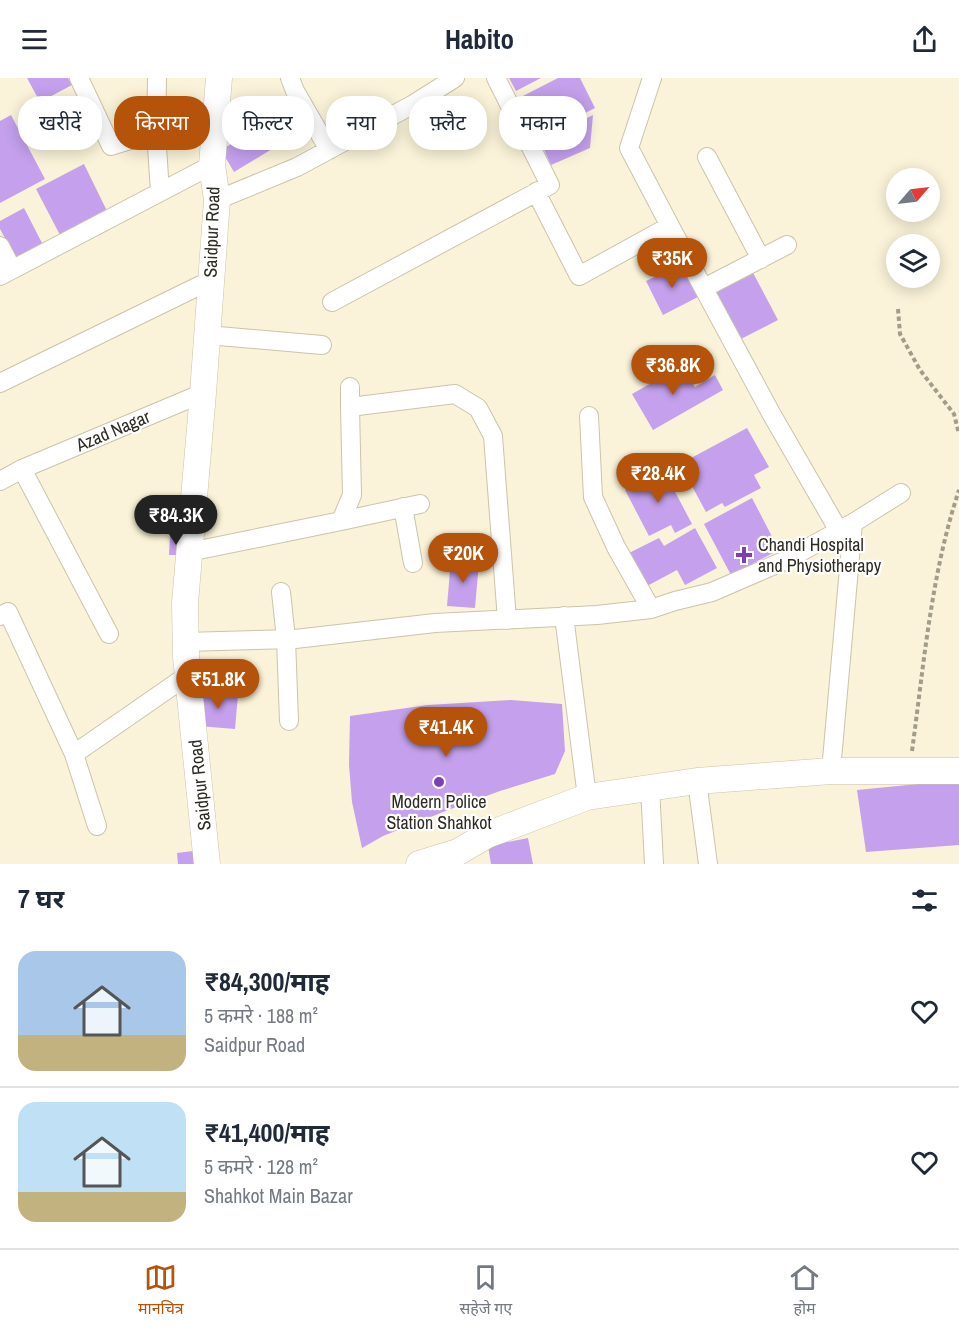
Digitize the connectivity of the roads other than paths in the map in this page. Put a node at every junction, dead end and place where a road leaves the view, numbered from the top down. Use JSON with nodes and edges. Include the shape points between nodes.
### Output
{"nodes":[{"id":1,"x":79,"y":78,"type":"edge"},
{"id":2,"x":157,"y":78,"type":"edge"},
{"id":3,"x":219,"y":78,"type":"edge"},
{"id":4,"x":290,"y":78,"type":"edge"},
{"id":5,"x":455,"y":78,"type":"edge"},
{"id":6,"x":496,"y":78,"type":"edge"},
{"id":7,"x":652,"y":78,"type":"edge"},
{"id":8,"x":157,"y":96,"type":"edge"},
{"id":9,"x":397,"y":113,"type":"edge"},
{"id":10,"x":114,"y":145,"type":"edge"},
{"id":11,"x":326,"y":145,"type":"edge"},
{"id":12,"x":157,"y":150,"type":"edge"},
{"id":13,"x":329,"y":150,"type":"edge"},
{"id":14,"x":707,"y":157,"type":"dead end"},
{"id":15,"x":212,"y":165,"type":"junction"},
{"id":16,"x":160,"y":192,"type":"junction"},
{"id":17,"x":536,"y":192,"type":"junction"},
{"id":18,"x":217,"y":200,"type":"junction"},
{"id":19,"x":670,"y":226,"type":"junction"},
{"id":20,"x":787,"y":245,"type":"dead end"},
{"id":21,"x":0,"y":246,"type":"edge"},
{"id":22,"x":761,"y":259,"type":"junction"},
{"id":23,"x":6,"y":272,"type":"edge"},
{"id":24,"x":211,"y":280,"type":"junction"},
{"id":25,"x":704,"y":288,"type":"junction"},
{"id":26,"x":332,"y":302,"type":"dead end"},
{"id":27,"x":206,"y":343,"type":"junction"},
{"id":28,"x":322,"y":345,"type":"dead end"},
{"id":29,"x":0,"y":383,"type":"edge"},
{"id":30,"x":350,"y":387,"type":"dead end"},
{"id":31,"x":203,"y":393,"type":"junction"},
{"id":32,"x":350,"y":407,"type":"junction"},
{"id":33,"x":589,"y":416,"type":"dead end"},
{"id":34,"x":22,"y":469,"type":"junction"},
{"id":35,"x":0,"y":481,"type":"edge"},
{"id":36,"x":901,"y":493,"type":"dead end"},
{"id":37,"x":341,"y":522,"type":"junction"},
{"id":38,"x":846,"y":527,"type":"junction"},
{"id":39,"x":189,"y":552,"type":"junction"},
{"id":40,"x":413,"y":563,"type":"dead end"},
{"id":41,"x":281,"y":592,"type":"dead end"},
{"id":42,"x":3,"y":608,"type":"edge"},
{"id":43,"x":651,"y":609,"type":"junction"},
{"id":44,"x":564,"y":616,"type":"junction"},
{"id":45,"x":507,"y":620,"type":"junction"},
{"id":46,"x":109,"y":634,"type":"dead end"},
{"id":47,"x":286,"y":639,"type":"junction"},
{"id":48,"x":185,"y":642,"type":"junction"},
{"id":49,"x":188,"y":675,"type":"junction"},
{"id":50,"x":289,"y":721,"type":"dead end"},
{"id":51,"x":74,"y":754,"type":"junction"},
{"id":52,"x":831,"y":771,"type":"junction"},
{"id":53,"x":959,"y":771,"type":"edge"},
{"id":54,"x":697,"y":781,"type":"junction"},
{"id":55,"x":650,"y":788,"type":"junction"},
{"id":56,"x":587,"y":797,"type":"junction"},
{"id":57,"x":97,"y":825,"type":"dead end"},
{"id":58,"x":456,"y":858,"type":"edge"},
{"id":59,"x":207,"y":864,"type":"edge"},
{"id":60,"x":419,"y":864,"type":"edge"},
{"id":61,"x":654,"y":864,"type":"edge"},
{"id":62,"x":708,"y":864,"type":"edge"}],
"edges":[{"from":1,"to":10,"type":"street","via":[[111,146]]},
{"from":2,"to":8,"type":"street"},
{"from":3,"to":15,"type":"street","name":"Saidpur Road"},
{"from":4,"to":11,"type":"street"},
{"from":5,"to":9,"type":"street"},
{"from":6,"to":17,"type":"street","via":[[550,184]]},
{"from":7,"to":19,"type":"street","via":[[629,147]]},
{"from":12,"to":16,"type":"street"},
{"from":13,"to":18,"type":"street"},
{"from":14,"to":22,"type":"street"},
{"from":15,"to":16,"type":"street"},
{"from":15,"to":18,"type":"street","name":"Saidpur Road"},
{"from":16,"to":23,"type":"street"},
{"from":17,"to":19,"type":"street","via":[[579,276]]},
{"from":17,"to":26,"type":"street"},
{"from":18,"to":24,"type":"street","name":"Saidpur Road"},
{"from":19,"to":25,"type":"street"},
{"from":20,"to":22,"type":"street"},
{"from":21,"to":23,"type":"street"},
{"from":22,"to":25,"type":"street"},
{"from":24,"to":27,"type":"street","name":"Saidpur Road"},
{"from":24,"to":29,"type":"street"},
{"from":25,"to":38,"type":"street","via":[[772,415]]},
{"from":27,"to":28,"type":"street"},
{"from":27,"to":31,"type":"street"},
{"from":30,"to":32,"type":"street"},
{"from":31,"to":34,"type":"street","name":"Azad Nagar"},
{"from":31,"to":39,"type":"street","name":"Saidpur Road"},
{"from":32,"to":37,"type":"street","via":[[352,495]]},
{"from":32,"to":45,"type":"street","via":[[454,394],[478,408],[493,436]]},
{"from":33,"to":43,"type":"street","via":[[593,497]]},
{"from":34,"to":35,"type":"street","name":"Azad Nagar"},
{"from":34,"to":46,"type":"street"},
{"from":36,"to":38,"type":"street"},
{"from":37,"to":39,"type":"street"},
{"from":37,"to":40,"type":"street","via":[[411,506]]},
{"from":38,"to":43,"type":"street","via":[[786,560],[712,592]]},
{"from":38,"to":52,"type":"street"},
{"from":39,"to":48,"type":"street","name":"Saidpur Road"},
{"from":41,"to":47,"type":"street"},
{"from":42,"to":51,"type":"street"},
{"from":43,"to":44,"type":"street"},
{"from":44,"to":45,"type":"street"},
{"from":44,"to":56,"type":"street"},
{"from":45,"to":47,"type":"street","via":[[435,623]]},
{"from":47,"to":48,"type":"street"},
{"from":47,"to":50,"type":"street"},
{"from":48,"to":49,"type":"street","name":"Saidpur Road"},
{"from":49,"to":51,"type":"street"},
{"from":49,"to":59,"type":"street","name":"Saidpur Road"},
{"from":51,"to":57,"type":"street"},
{"from":52,"to":53,"type":"street"},
{"from":52,"to":54,"type":"street"},
{"from":54,"to":55,"type":"street"},
{"from":54,"to":62,"type":"street"},
{"from":55,"to":56,"type":"street"},
{"from":55,"to":61,"type":"street"},
{"from":56,"to":58,"type":"street","via":[[487,835]]},
{"from":58,"to":60,"type":"street"}]}
